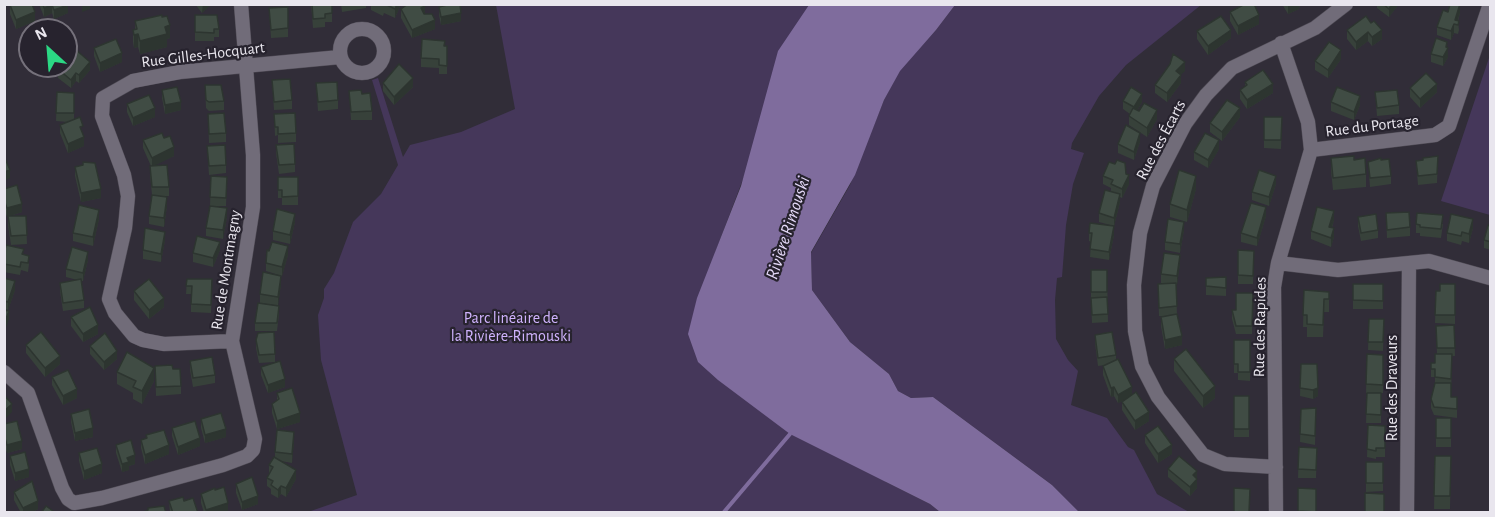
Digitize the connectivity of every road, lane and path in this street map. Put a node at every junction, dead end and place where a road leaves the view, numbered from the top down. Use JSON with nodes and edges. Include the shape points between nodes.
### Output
{"nodes":[{"id":1,"x":242,"y":4,"type":"edge"},
{"id":2,"x":1346,"y":4,"type":"edge"},
{"id":3,"x":1491,"y":4,"type":"edge"},
{"id":4,"x":1281,"y":43,"type":"junction"},
{"id":5,"x":340,"y":57,"type":"dead end"},
{"id":6,"x":246,"y":65,"type":"junction"},
{"id":7,"x":1311,"y":150,"type":"junction"},
{"id":8,"x":1278,"y":263,"type":"junction"},
{"id":9,"x":1409,"y":263,"type":"junction"},
{"id":10,"x":1491,"y":278,"type":"edge"},
{"id":11,"x":232,"y":341,"type":"junction"},
{"id":12,"x":4,"y":372,"type":"edge"},
{"id":13,"x":1276,"y":467,"type":"junction"},
{"id":14,"x":1276,"y":513,"type":"edge"},
{"id":15,"x":1407,"y":513,"type":"edge"}],
"edges":[{"from":1,"to":6,"type":"street","name":"Rue de Montmagny"},
{"from":2,"to":4,"type":"street","name":"Rue des Écarts","via":[[1315,28]]},
{"from":3,"to":7,"type":"street","name":"Rue du Portage","via":[[1449,126],[1435,135]]},
{"from":4,"to":7,"type":"street","name":"Rue des Rapides","via":[[1308,122]]},
{"from":4,"to":13,"type":"street","name":"Rue des Écarts","via":[[1232,68],[1185,124],[1153,186],[1140,232],[1134,285],[1135,332],[1142,366],[1158,397],[1203,455],[1225,464]]},
{"from":5,"to":6,"type":"street","name":"Rue Gilles-Hocquart"},
{"from":6,"to":11,"type":"street","name":"Rue de Montmagny","via":[[253,154],[252,207]]},
{"from":6,"to":11,"type":"street","name":"Rue Gilles-Hocquart","via":[[133,81],[103,98],[101,106],[128,196],[110,299],[115,314],[134,336],[143,340],[164,344]]},
{"from":7,"to":8,"type":"street","name":"Rue des Rapides"},
{"from":8,"to":9,"type":"street","via":[[1338,270]]},
{"from":8,"to":13,"type":"street","name":"Rue des Rapides","via":[[1274,286]]},
{"from":9,"to":10,"type":"street","via":[[1429,261]]},
{"from":9,"to":15,"type":"street","name":"Rue des Draveurs"},
{"from":11,"to":12,"type":"street","name":"Rue de Montmagny","via":[[255,440],[253,450],[223,465],[84,503],[68,499],[28,393]]},
{"from":13,"to":14,"type":"street","name":"Rue des Rapides"}]}
